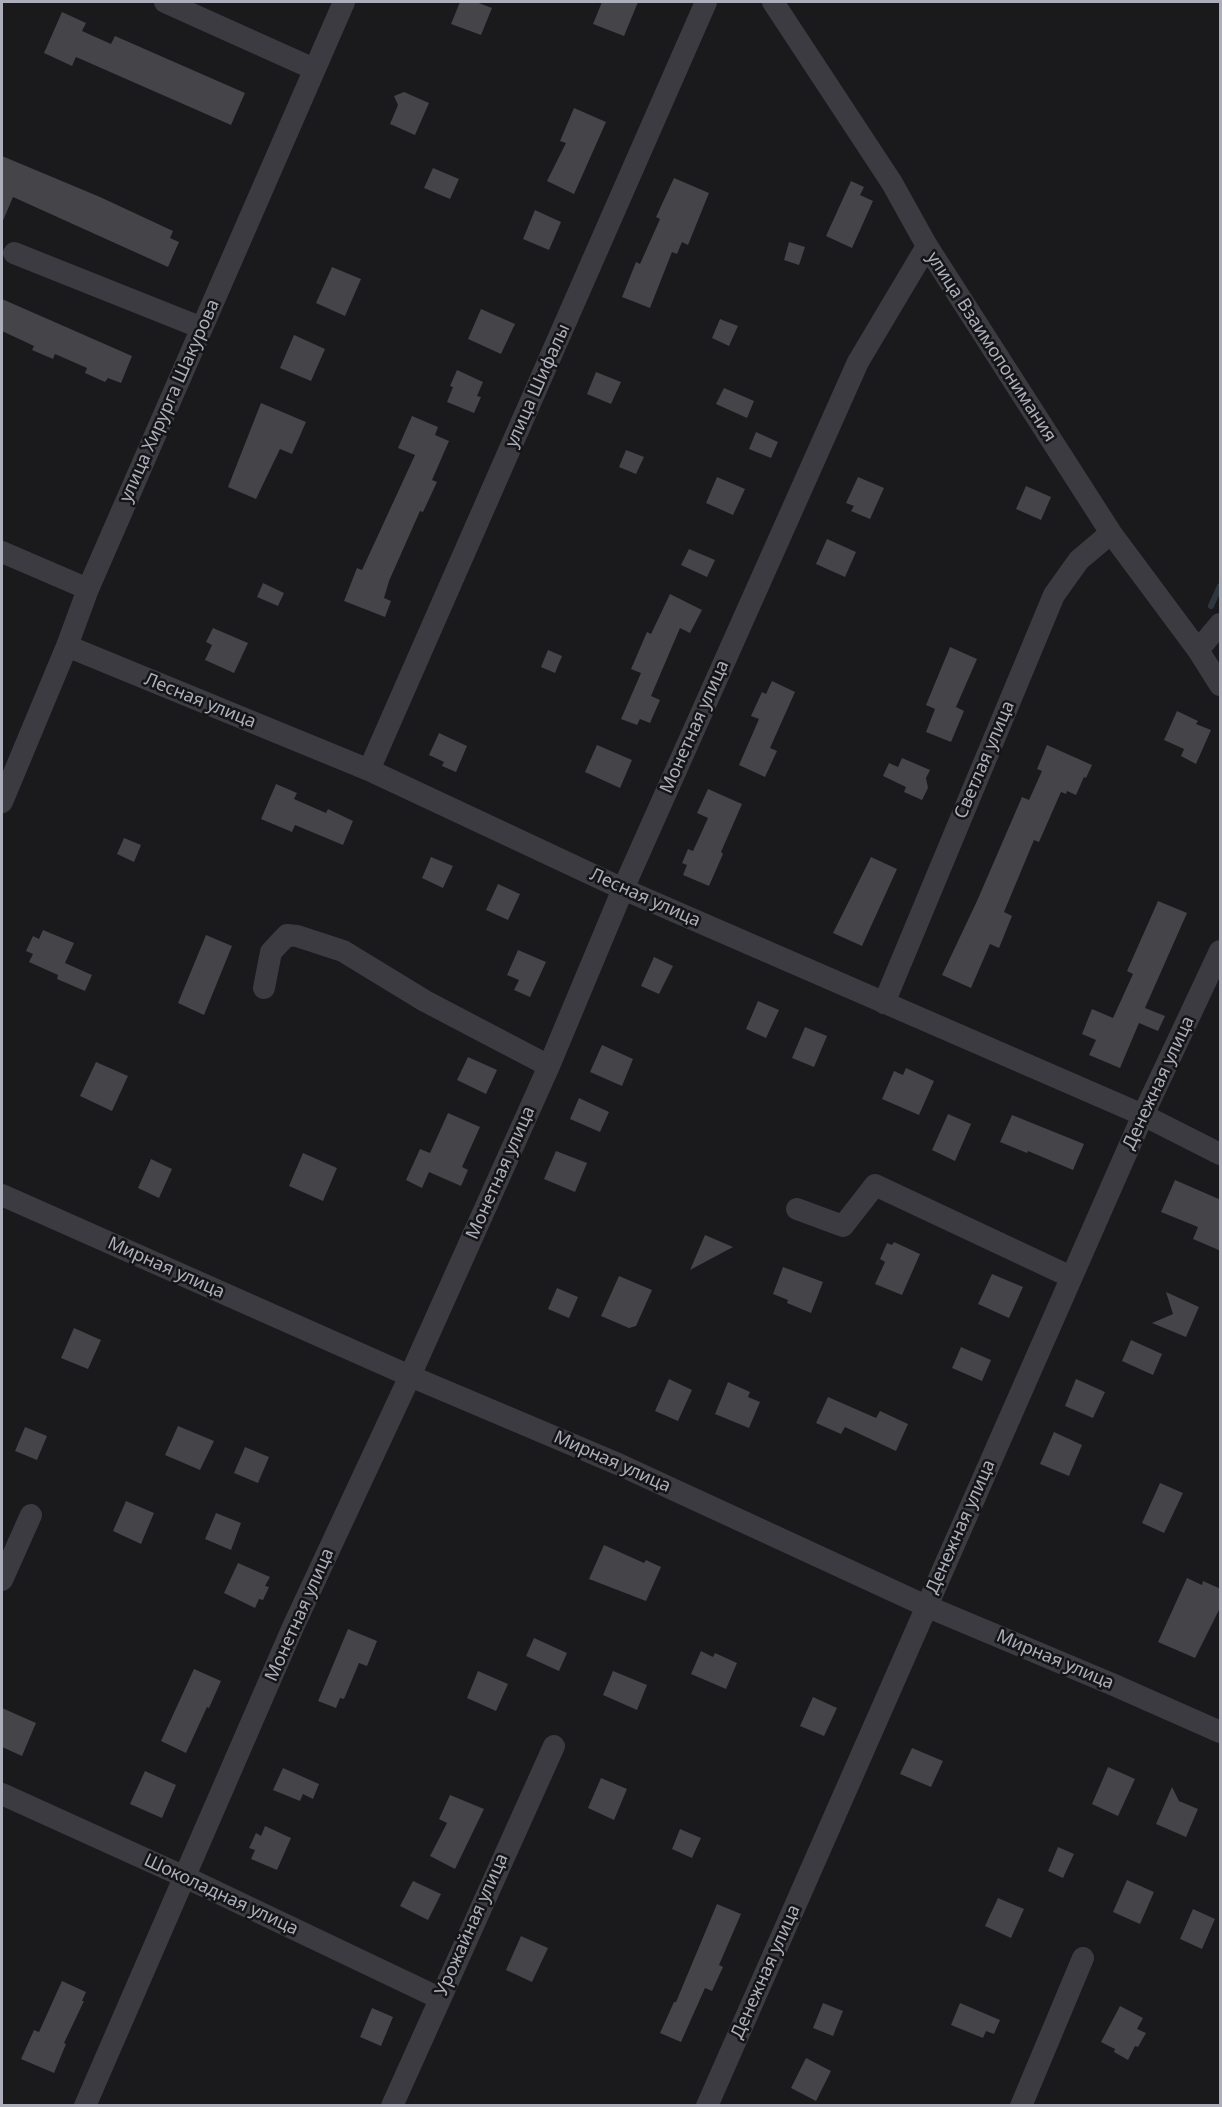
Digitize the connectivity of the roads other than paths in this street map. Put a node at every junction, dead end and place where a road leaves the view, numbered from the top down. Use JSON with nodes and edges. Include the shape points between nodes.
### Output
{"nodes":[{"id":1,"x":165,"y":2,"type":"edge"},
{"id":2,"x":344,"y":2,"type":"edge"},
{"id":3,"x":706,"y":2,"type":"edge"},
{"id":4,"x":773,"y":2,"type":"edge"},
{"id":5,"x":314,"y":69,"type":"junction"},
{"id":6,"x":927,"y":246,"type":"junction"},
{"id":7,"x":14,"y":253,"type":"dead end"},
{"id":8,"x":202,"y":328,"type":"junction"},
{"id":9,"x":1111,"y":533,"type":"junction"},
{"id":10,"x":2,"y":552,"type":"edge"},
{"id":11,"x":88,"y":589,"type":"junction"},
{"id":12,"x":1221,"y":624,"type":"edge"},
{"id":13,"x":67,"y":646,"type":"junction"},
{"id":14,"x":1198,"y":650,"type":"junction"},
{"id":15,"x":1221,"y":685,"type":"edge"},
{"id":16,"x":369,"y":770,"type":"junction"},
{"id":17,"x":2,"y":802,"type":"edge"},
{"id":18,"x":623,"y":889,"type":"junction"},
{"id":19,"x":1221,"y":951,"type":"edge"},
{"id":20,"x":264,"y":988,"type":"dead end"},
{"id":21,"x":884,"y":1004,"type":"junction"},
{"id":22,"x":549,"y":1066,"type":"junction"},
{"id":23,"x":1143,"y":1115,"type":"junction"},
{"id":24,"x":1221,"y":1154,"type":"edge"},
{"id":25,"x":2,"y":1195,"type":"edge"},
{"id":26,"x":797,"y":1209,"type":"dead end"},
{"id":27,"x":1071,"y":1277,"type":"junction"},
{"id":28,"x":410,"y":1376,"type":"junction"},
{"id":29,"x":31,"y":1515,"type":"dead end"},
{"id":30,"x":2,"y":1580,"type":"edge"},
{"id":31,"x":926,"y":1605,"type":"junction"},
{"id":32,"x":1221,"y":1732,"type":"edge"},
{"id":33,"x":554,"y":1746,"type":"dead end"},
{"id":34,"x":2,"y":1794,"type":"edge"},
{"id":35,"x":185,"y":1877,"type":"junction"},
{"id":36,"x":1083,"y":1958,"type":"dead end"},
{"id":37,"x":439,"y":1998,"type":"junction"},
{"id":38,"x":708,"y":2105,"type":"edge"},
{"id":39,"x":86,"y":2106,"type":"edge"},
{"id":40,"x":392,"y":2106,"type":"edge"},
{"id":41,"x":1021,"y":2106,"type":"edge"}],
"edges":[{"from":1,"to":5,"type":"street"},
{"from":2,"to":5,"type":"street","name":"улица Хирурга Шакурова"},
{"from":3,"to":16,"type":"street","name":"улица Шифалы"},
{"from":4,"to":6,"type":"street","name":"улица Взаимопонимания","via":[[892,183]]},
{"from":5,"to":8,"type":"street","name":"улица Хирурга Шакурова"},
{"from":6,"to":9,"type":"street","name":"улица Взаимопонимания"},
{"from":6,"to":18,"type":"street","name":"Монетная улица","via":[[858,362]]},
{"from":7,"to":8,"type":"street"},
{"from":8,"to":11,"type":"street","name":"улица Хирурга Шакурова"},
{"from":9,"to":14,"type":"street","name":"улица Взаимопонимания"},
{"from":9,"to":21,"type":"street","name":"Светлая улица","via":[[1078,560],[1054,595]]},
{"from":10,"to":11,"type":"street"},
{"from":11,"to":13,"type":"street","name":"улица Хирурга Шакурова"},
{"from":12,"to":14,"type":"street"},
{"from":13,"to":16,"type":"street","name":"Лесная улица"},
{"from":13,"to":17,"type":"street","name":"улица Хирурга Шакурова"},
{"from":14,"to":15,"type":"street","name":"улица Взаимопонимания"},
{"from":16,"to":18,"type":"street","name":"Лесная улица"},
{"from":18,"to":21,"type":"street","name":"Лесная улица"},
{"from":18,"to":22,"type":"street","name":"Монетная улица"},
{"from":19,"to":23,"type":"street","name":"Денежная улица"},
{"from":20,"to":22,"type":"street","via":[[271,952],[287,934],[297,936],[343,951],[425,1001]]},
{"from":21,"to":23,"type":"street","name":"Лесная улица"},
{"from":22,"to":28,"type":"street","name":"Монетная улица"},
{"from":23,"to":24,"type":"street","name":"Лесная улица"},
{"from":23,"to":27,"type":"street","name":"Денежная улица"},
{"from":25,"to":28,"type":"street","name":"Мирная улица"},
{"from":26,"to":27,"type":"street","via":[[843,1226],[875,1185]]},
{"from":27,"to":31,"type":"street","name":"Денежная улица"},
{"from":28,"to":31,"type":"street","name":"Мирная улица","via":[[618,1464]]},
{"from":28,"to":35,"type":"street","name":"Монетная улица","via":[[293,1627]]},
{"from":29,"to":30,"type":"street"},
{"from":31,"to":32,"type":"street","name":"Мирная улица"},
{"from":31,"to":38,"type":"street","name":"Денежная улица"},
{"from":33,"to":37,"type":"street","name":"Урожайная улица"},
{"from":34,"to":35,"type":"street","name":"Шоколадная улица"},
{"from":35,"to":37,"type":"street","name":"Шоколадная улица"},
{"from":35,"to":39,"type":"street","name":"Монетная улица"},
{"from":36,"to":41,"type":"street"},
{"from":37,"to":40,"type":"street","name":"Урожайная улица"}]}
